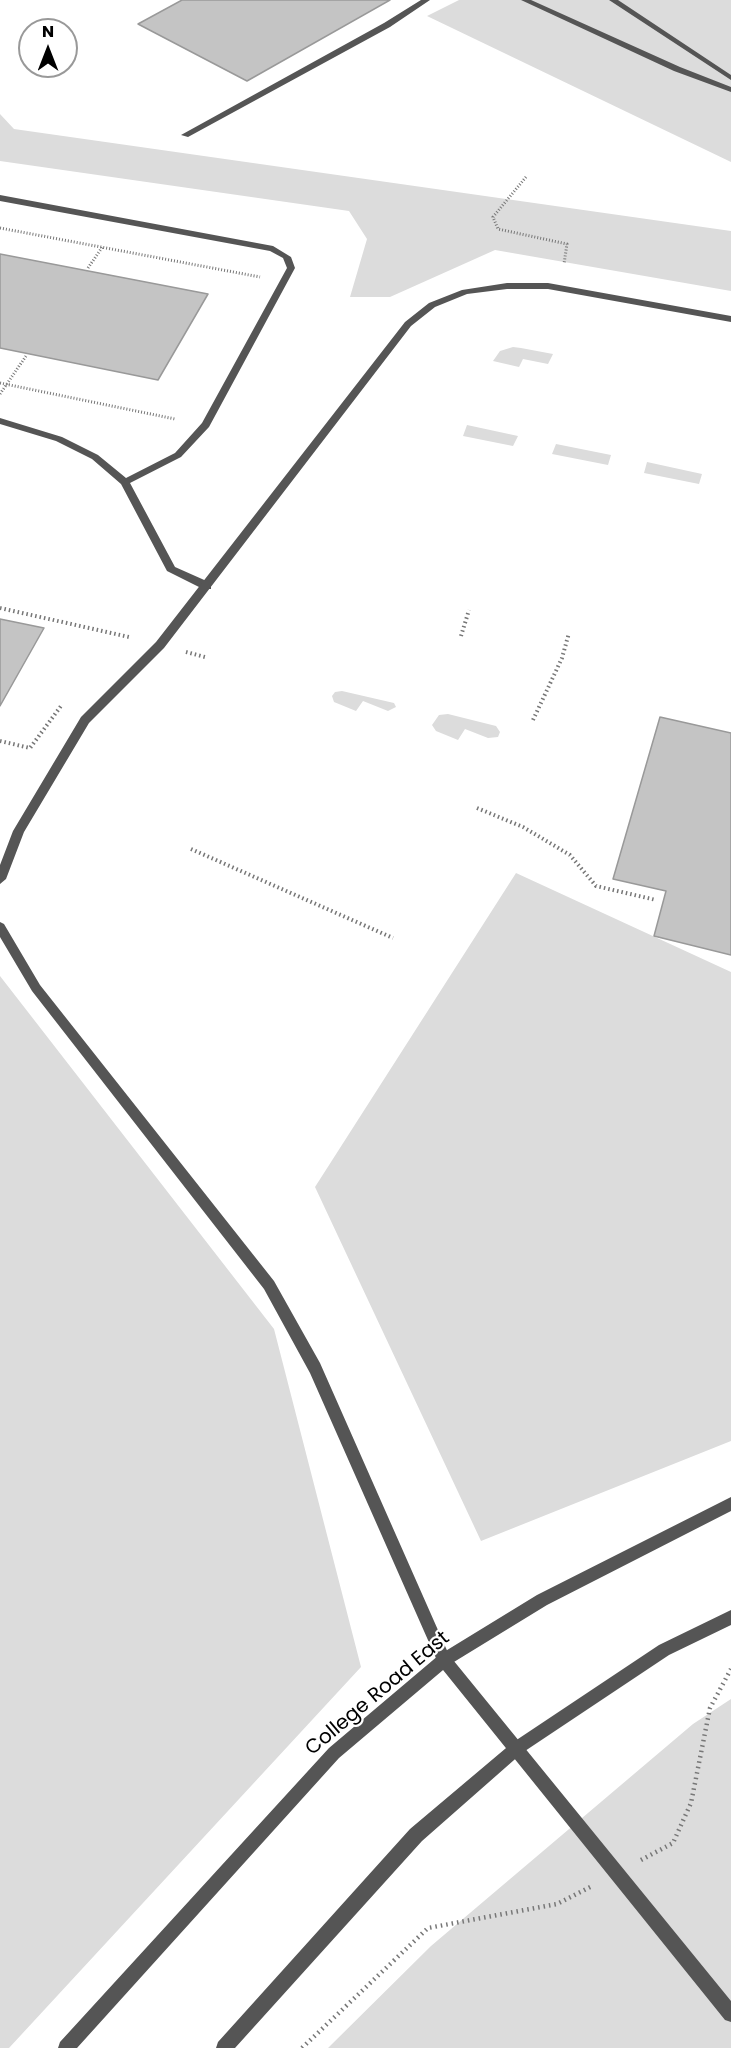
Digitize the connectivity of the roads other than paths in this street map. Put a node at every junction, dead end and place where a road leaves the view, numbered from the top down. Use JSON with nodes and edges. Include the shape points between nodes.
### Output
{"nodes":[{"id":1,"x":426,"y":0,"type":"edge"},
{"id":2,"x":525,"y":0,"type":"edge"},
{"id":3,"x":613,"y":0,"type":"edge"},
{"id":4,"x":731,"y":78,"type":"edge"},
{"id":5,"x":731,"y":90,"type":"edge"},
{"id":6,"x":185,"y":135,"type":"dead end"},
{"id":7,"x":0,"y":198,"type":"edge"},
{"id":8,"x":731,"y":319,"type":"edge"},
{"id":9,"x":0,"y":421,"type":"edge"},
{"id":10,"x":125,"y":482,"type":"junction"},
{"id":11,"x":207,"y":586,"type":"junction"},
{"id":12,"x":0,"y":879,"type":"edge"},
{"id":13,"x":0,"y":927,"type":"edge"},
{"id":14,"x":731,"y":1504,"type":"edge"},
{"id":15,"x":731,"y":1617,"type":"edge"},
{"id":16,"x":444,"y":1660,"type":"junction"},
{"id":17,"x":517,"y":1748,"type":"junction"},
{"id":18,"x":731,"y":2014,"type":"edge"},
{"id":19,"x":66,"y":2048,"type":"edge"},
{"id":20,"x":224,"y":2048,"type":"edge"}],
"edges":[{"from":1,"to":6,"type":"street"},
{"from":2,"to":5,"type":"street"},
{"from":3,"to":4,"type":"street"},
{"from":7,"to":10,"type":"street","via":[[273,249],[287,257],[291,268],[206,425],[178,455]]},
{"from":8,"to":11,"type":"street","via":[[548,286],[465,292],[432,305],[408,324]]},
{"from":9,"to":10,"type":"street","via":[[59,439],[95,458]]},
{"from":10,"to":11,"type":"street","via":[[171,569]]},
{"from":11,"to":12,"type":"street","via":[[160,645],[85,720],[19,831]]},
{"from":13,"to":16,"type":"street","via":[[36,988],[269,1285],[315,1368]]},
{"from":14,"to":16,"type":"street","name":"College Road East","via":[[542,1600]]},
{"from":15,"to":17,"type":"street","via":[[664,1650]]},
{"from":16,"to":17,"type":"street"},
{"from":16,"to":19,"type":"street","name":"College Road East","via":[[334,1753]]},
{"from":17,"to":18,"type":"street"},
{"from":17,"to":20,"type":"street","via":[[416,1835]]}]}
